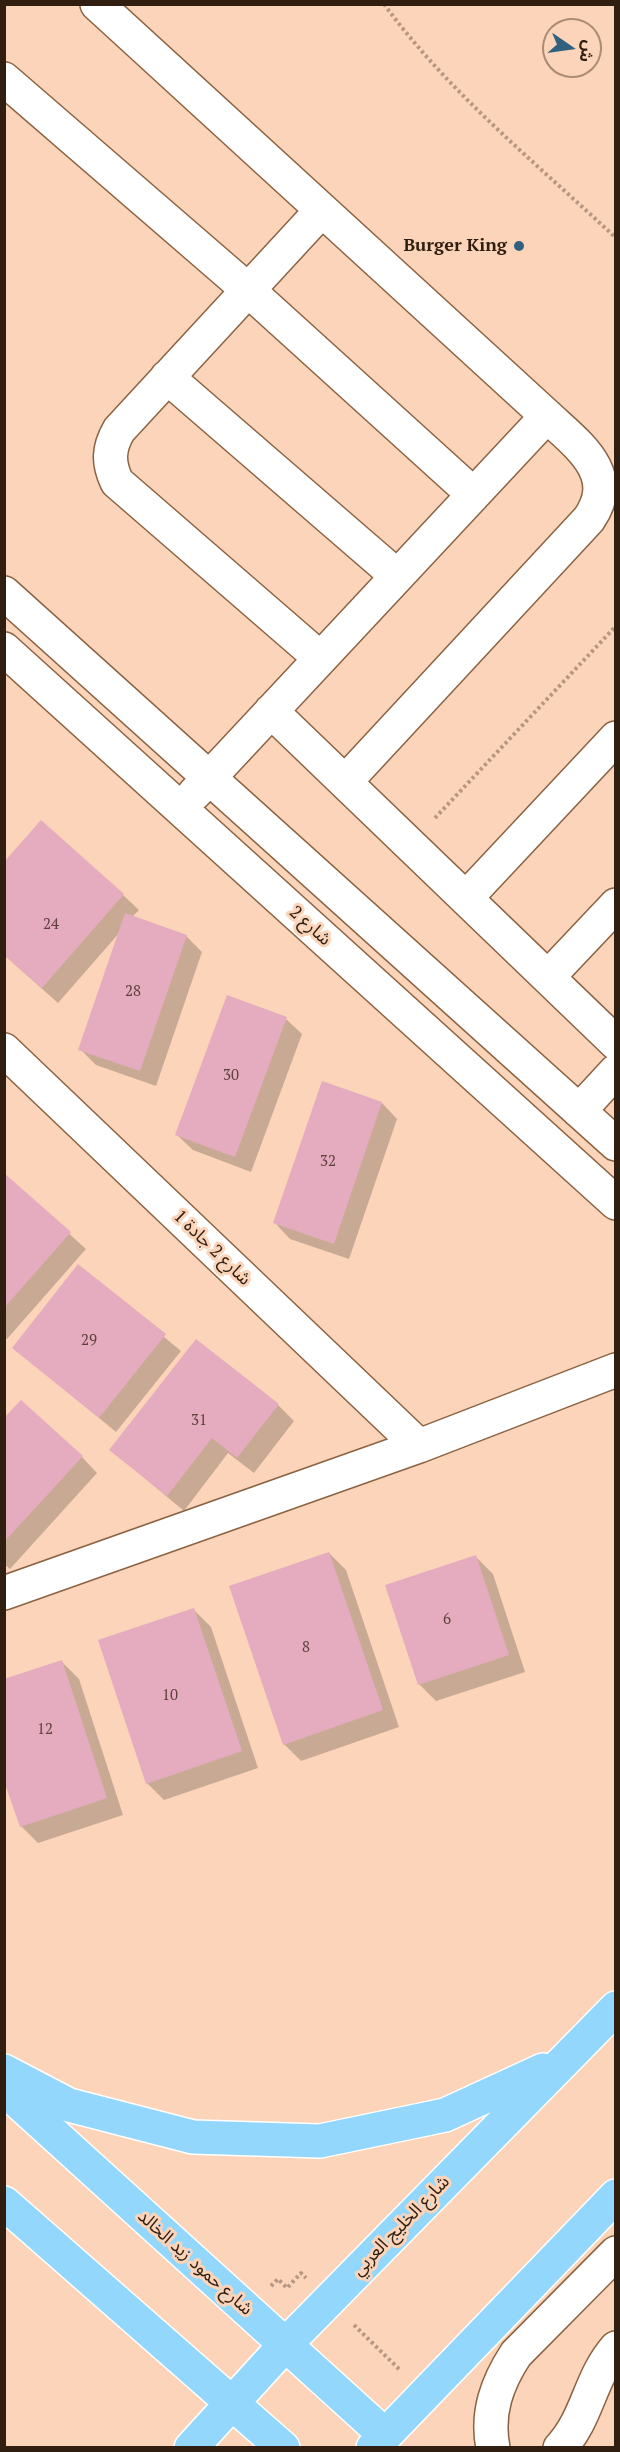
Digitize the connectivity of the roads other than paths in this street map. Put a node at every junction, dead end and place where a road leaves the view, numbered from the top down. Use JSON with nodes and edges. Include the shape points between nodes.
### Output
{"nodes":[{"id":1,"x":97,"y":4,"type":"edge"},
{"id":2,"x":4,"y":79,"type":"edge"},
{"id":3,"x":322,"y":210,"type":"junction"},
{"id":4,"x":248,"y":290,"type":"junction"},
{"id":5,"x":167,"y":377,"type":"junction"},
{"id":6,"x":547,"y":416,"type":"junction"},
{"id":7,"x":473,"y":494,"type":"junction"},
{"id":8,"x":397,"y":576,"type":"junction"},
{"id":9,"x":4,"y":593,"type":"edge"},
{"id":10,"x":4,"y":649,"type":"edge"},
{"id":11,"x":320,"y":658,"type":"junction"},
{"id":12,"x":271,"y":711,"type":"junction"},
{"id":13,"x":615,"y":738,"type":"edge"},
{"id":14,"x":209,"y":777,"type":"junction"},
{"id":15,"x":345,"y":782,"type":"junction"},
{"id":16,"x":180,"y":808,"type":"junction"},
{"id":17,"x":466,"y":898,"type":"junction"},
{"id":18,"x":615,"y":905,"type":"edge"},
{"id":19,"x":548,"y":978,"type":"junction"},
{"id":20,"x":615,"y":1043,"type":"edge"},
{"id":21,"x":4,"y":1050,"type":"edge"},
{"id":22,"x":615,"y":1071,"type":"edge"},
{"id":23,"x":579,"y":1111,"type":"junction"},
{"id":24,"x":615,"y":1144,"type":"edge"},
{"id":25,"x":615,"y":1203,"type":"edge"},
{"id":26,"x":615,"y":1370,"type":"edge"},
{"id":27,"x":419,"y":1446,"type":"junction"},
{"id":28,"x":4,"y":1593,"type":"edge"},
{"id":29,"x":615,"y":2008,"type":"edge"},
{"id":30,"x":561,"y":2062,"type":"junction"},
{"id":31,"x":4,"y":2071,"type":"edge"},
{"id":32,"x":4,"y":2089,"type":"edge"},
{"id":33,"x":615,"y":2196,"type":"edge"},
{"id":34,"x":4,"y":2203,"type":"edge"},
{"id":35,"x":615,"y":2253,"type":"edge"},
{"id":36,"x":285,"y":2345,"type":"junction"},
{"id":37,"x":615,"y":2348,"type":"edge"},
{"id":38,"x":235,"y":2403,"type":"junction"},
{"id":39,"x":379,"y":2441,"type":"edge"},
{"id":40,"x":191,"y":2448,"type":"edge"},
{"id":41,"x":283,"y":2448,"type":"edge"},
{"id":42,"x":493,"y":2448,"type":"edge"},
{"id":43,"x":560,"y":2448,"type":"edge"}],
"edges":[{"from":1,"to":3,"type":"street"},
{"from":2,"to":4,"type":"street"},
{"from":3,"to":4,"type":"street"},
{"from":3,"to":6,"type":"street"},
{"from":4,"to":5,"type":"street"},
{"from":4,"to":7,"type":"street"},
{"from":5,"to":8,"type":"street"},
{"from":5,"to":11,"type":"street","via":[[112,442],[111,470],[117,482]]},
{"from":6,"to":7,"type":"street"},
{"from":6,"to":15,"type":"street","via":[[594,459],[603,488],[597,510]]},
{"from":7,"to":8,"type":"street"},
{"from":8,"to":11,"type":"street"},
{"from":9,"to":14,"type":"street"},
{"from":10,"to":16,"type":"street","name":"شارع 2"},
{"from":11,"to":12,"type":"street"},
{"from":12,"to":14,"type":"street"},
{"from":12,"to":15,"type":"street"},
{"from":13,"to":17,"type":"street"},
{"from":14,"to":16,"type":"street"},
{"from":14,"to":23,"type":"street"},
{"from":15,"to":17,"type":"street"},
{"from":16,"to":25,"type":"street","name":"شارع 2"},
{"from":17,"to":19,"type":"street"},
{"from":18,"to":19,"type":"street"},
{"from":19,"to":20,"type":"street"},
{"from":21,"to":27,"type":"street","name":"شارع 2 جادة 1"},
{"from":22,"to":23,"type":"street"},
{"from":23,"to":24,"type":"street"},
{"from":26,"to":27,"type":"street"},
{"from":27,"to":28,"type":"street"},
{"from":29,"to":30,"type":"main road","name":"شارع الخليج العربي"},
{"from":30,"to":31,"type":"main road","via":[[446,2115],[320,2141],[193,2138],[69,2105]]},
{"from":30,"to":36,"type":"main road","name":"شارع الخليج العربي"},
{"from":32,"to":36,"type":"main road","name":"شارع حمود زيد الخالد"},
{"from":33,"to":39,"type":"main road"},
{"from":34,"to":38,"type":"main road"},
{"from":35,"to":42,"type":"street","via":[[516,2354],[503,2374],[491,2411]]},
{"from":36,"to":38,"type":"main road","name":"شارع الخليج العربي"},
{"from":36,"to":39,"type":"main road","name":"شارع حمود زيد الخالد"},
{"from":37,"to":43,"type":"street","via":[[596,2375],[582,2418]]},
{"from":38,"to":40,"type":"main road","name":"شارع الخليج العربي"},
{"from":38,"to":41,"type":"main road"}]}
